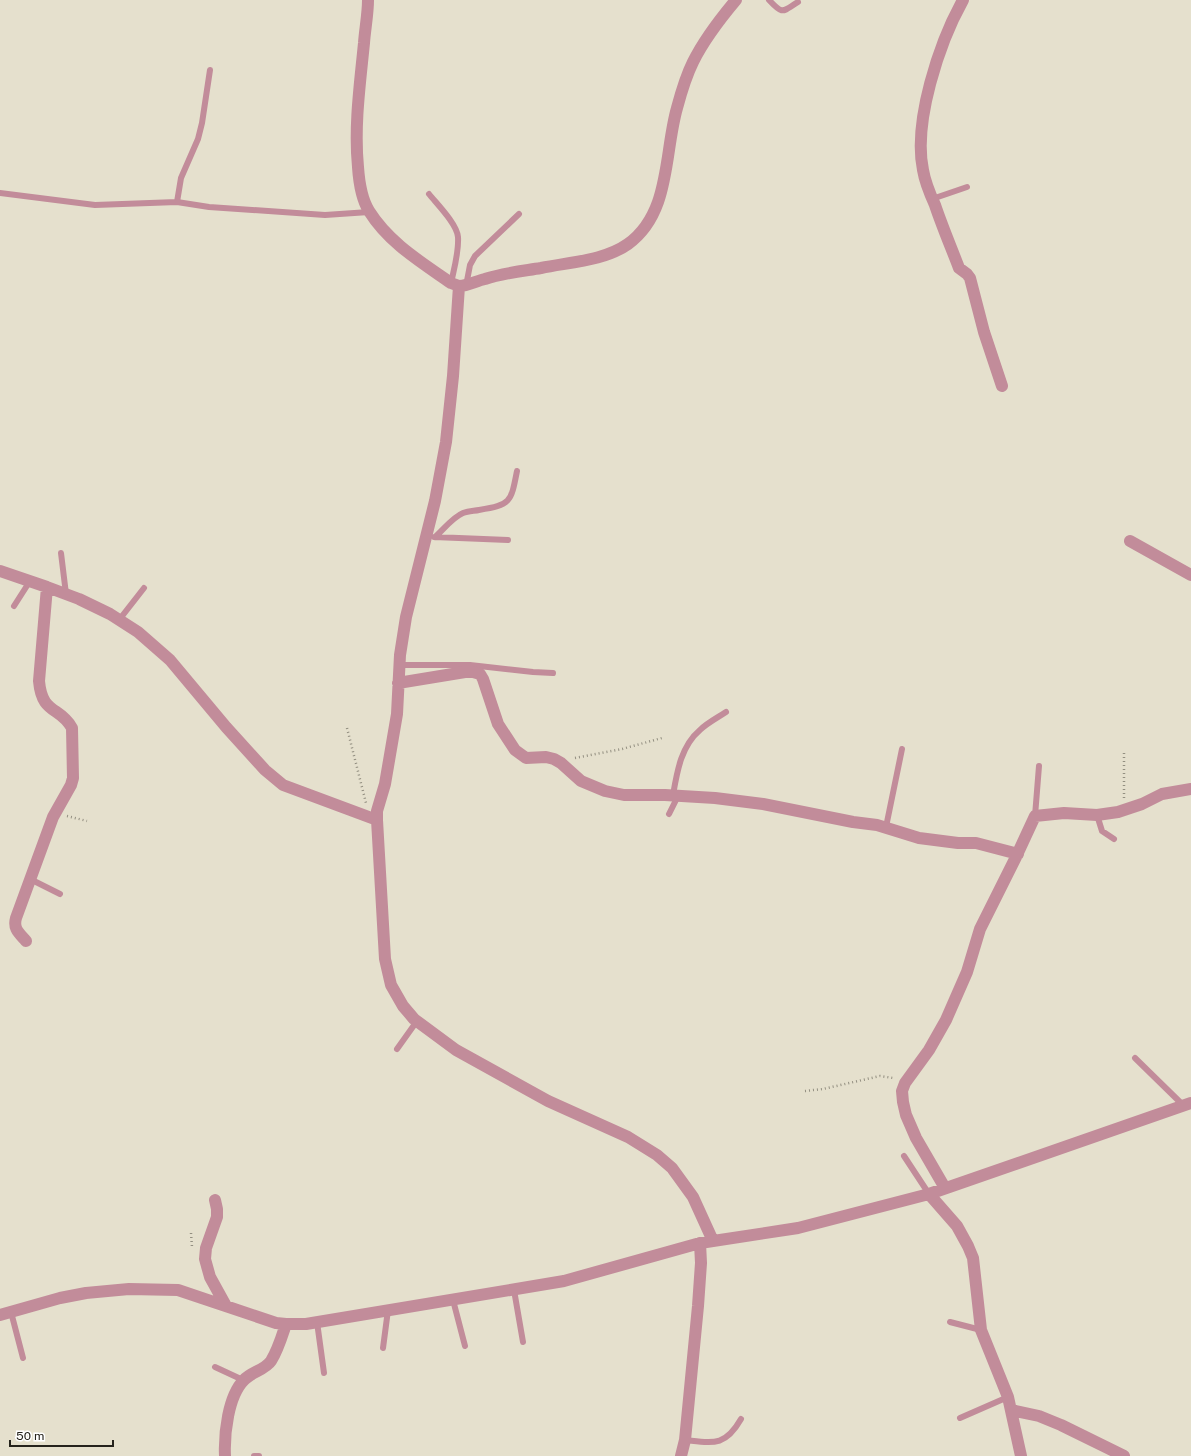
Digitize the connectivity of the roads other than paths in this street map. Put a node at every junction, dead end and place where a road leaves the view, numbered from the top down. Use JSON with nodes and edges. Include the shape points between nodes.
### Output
{"nodes":[{"id":1,"x":368,"y":0,"type":"edge"},
{"id":2,"x":736,"y":0,"type":"edge"},
{"id":3,"x":769,"y":0,"type":"edge"},
{"id":4,"x":963,"y":0,"type":"edge"},
{"id":5,"x":798,"y":2,"type":"dead end"},
{"id":6,"x":210,"y":70,"type":"dead end"},
{"id":7,"x":967,"y":187,"type":"dead end"},
{"id":8,"x":0,"y":193,"type":"edge"},
{"id":9,"x":429,"y":194,"type":"dead end"},
{"id":10,"x":932,"y":200,"type":"junction"},
{"id":11,"x":177,"y":202,"type":"junction"},
{"id":12,"x":369,"y":212,"type":"junction"},
{"id":13,"x":519,"y":214,"type":"dead end"},
{"id":14,"x":458,"y":285,"type":"junction"},
{"id":15,"x":1002,"y":386,"type":"dead end"},
{"id":16,"x":517,"y":471,"type":"dead end"},
{"id":17,"x":431,"y":537,"type":"junction"},
{"id":18,"x":508,"y":540,"type":"dead end"},
{"id":19,"x":1130,"y":541,"type":"dead end"},
{"id":20,"x":61,"y":553,"type":"dead end"},
{"id":21,"x":0,"y":571,"type":"edge"},
{"id":22,"x":1191,"y":575,"type":"edge"},
{"id":23,"x":30,"y":581,"type":"junction"},
{"id":24,"x":48,"y":587,"type":"junction"},
{"id":25,"x":144,"y":588,"type":"dead end"},
{"id":26,"x":66,"y":594,"type":"junction"},
{"id":27,"x":14,"y":606,"type":"dead end"},
{"id":28,"x":119,"y":620,"type":"junction"},
{"id":29,"x":400,"y":665,"type":"junction"},
{"id":30,"x":553,"y":673,"type":"dead end"},
{"id":31,"x":398,"y":683,"type":"junction"},
{"id":32,"x":726,"y":712,"type":"dead end"},
{"id":33,"x":902,"y":749,"type":"dead end"},
{"id":34,"x":1039,"y":766,"type":"dead end"},
{"id":35,"x":1191,"y":789,"type":"edge"},
{"id":36,"x":675,"y":796,"type":"junction"},
{"id":37,"x":669,"y":814,"type":"dead end"},
{"id":38,"x":1097,"y":815,"type":"junction"},
{"id":39,"x":1035,"y":816,"type":"junction"},
{"id":40,"x":373,"y":819,"type":"junction"},
{"id":41,"x":886,"y":827,"type":"junction"},
{"id":42,"x":1114,"y":839,"type":"dead end"},
{"id":43,"x":1018,"y":854,"type":"junction"},
{"id":44,"x":30,"y":879,"type":"junction"},
{"id":45,"x":60,"y":894,"type":"dead end"},
{"id":46,"x":26,"y":940,"type":"dead end"},
{"id":47,"x":417,"y":1021,"type":"junction"},
{"id":48,"x":397,"y":1049,"type":"dead end"},
{"id":49,"x":1135,"y":1058,"type":"dead end"},
{"id":50,"x":1187,"y":1104,"type":"edge"},
{"id":51,"x":904,"y":1156,"type":"dead end"},
{"id":52,"x":945,"y":1188,"type":"junction"},
{"id":53,"x":929,"y":1194,"type":"junction"},
{"id":54,"x":215,"y":1200,"type":"dead end"},
{"id":55,"x":713,"y":1241,"type":"junction"},
{"id":56,"x":700,"y":1243,"type":"junction"},
{"id":57,"x":514,"y":1290,"type":"junction"},
{"id":58,"x":453,"y":1300,"type":"junction"},
{"id":59,"x":226,"y":1306,"type":"junction"},
{"id":60,"x":388,"y":1310,"type":"junction"},
{"id":61,"x":6,"y":1313,"type":"edge"},
{"id":62,"x":317,"y":1322,"type":"junction"},
{"id":63,"x":950,"y":1322,"type":"dead end"},
{"id":64,"x":286,"y":1324,"type":"junction"},
{"id":65,"x":981,"y":1330,"type":"junction"},
{"id":66,"x":522,"y":1342,"type":"dead end"},
{"id":67,"x":465,"y":1346,"type":"dead end"},
{"id":68,"x":383,"y":1348,"type":"dead end"},
{"id":69,"x":24,"y":1358,"type":"dead end"},
{"id":70,"x":215,"y":1367,"type":"dead end"},
{"id":71,"x":324,"y":1373,"type":"dead end"},
{"id":72,"x":243,"y":1380,"type":"junction"},
{"id":73,"x":1008,"y":1397,"type":"junction"},
{"id":74,"x":1011,"y":1410,"type":"junction"},
{"id":75,"x":960,"y":1418,"type":"dead end"},
{"id":76,"x":741,"y":1420,"type":"dead end"},
{"id":77,"x":685,"y":1440,"type":"junction"},
{"id":78,"x":226,"y":1456,"type":"edge"},
{"id":79,"x":254,"y":1456,"type":"edge"},
{"id":80,"x":259,"y":1456,"type":"edge"},
{"id":81,"x":681,"y":1456,"type":"edge"},
{"id":82,"x":1021,"y":1456,"type":"edge"},
{"id":83,"x":1124,"y":1456,"type":"edge"}],
"edges":[{"from":1,"to":12,"type":"street","via":[[356,142],[359,182]]},
{"from":2,"to":14,"type":"street","via":[[709,35],[693,63],[677,108],[661,196],[652,216],[640,233],[628,244],[613,252]]},
{"from":3,"to":5,"type":"lane","via":[[781,11]]},
{"from":4,"to":10,"type":"street","via":[[950,25],[926,99],[921,150],[923,170]]},
{"from":6,"to":11,"type":"lane","via":[[202,123],[181,178]]},
{"from":7,"to":10,"type":"lane"},
{"from":8,"to":11,"type":"lane","via":[[95,205]]},
{"from":9,"to":14,"type":"lane","via":[[458,236]]},
{"from":10,"to":15,"type":"street","via":[[959,268],[970,278]]},
{"from":11,"to":12,"type":"lane","via":[[209,207],[325,215]]},
{"from":12,"to":14,"type":"street","via":[[407,253]]},
{"from":13,"to":14,"type":"lane","via":[[475,256]]},
{"from":14,"to":17,"type":"street","via":[[446,442]]},
{"from":16,"to":17,"type":"lane","via":[[513,492],[505,504],[464,513]]},
{"from":17,"to":18,"type":"lane"},
{"from":17,"to":29,"type":"street","via":[[406,617]]},
{"from":19,"to":22,"type":"street"},
{"from":20,"to":26,"type":"lane"},
{"from":21,"to":23,"type":"street"},
{"from":23,"to":24,"type":"street"},
{"from":23,"to":27,"type":"lane"},
{"from":24,"to":26,"type":"street"},
{"from":24,"to":44,"type":"street","via":[[40,689],[48,707],[68,721],[72,728],[73,778],[55,813]]},
{"from":25,"to":28,"type":"lane"},
{"from":26,"to":28,"type":"street"},
{"from":28,"to":40,"type":"street","via":[[138,632],[170,660],[226,727],[265,770],[283,785]]},
{"from":29,"to":30,"type":"lane","via":[[470,665]]},
{"from":29,"to":31,"type":"street"},
{"from":31,"to":36,"type":"street","via":[[464,672],[480,674],[498,724],[515,750],[526,758],[554,758],[581,781],[605,791],[624,795]]},
{"from":31,"to":40,"type":"street","via":[[396,721],[386,777]]},
{"from":32,"to":36,"type":"lane","via":[[706,724],[691,740],[678,765]]},
{"from":33,"to":41,"type":"lane"},
{"from":34,"to":39,"type":"lane"},
{"from":35,"to":38,"type":"street","via":[[1162,794],[1142,804]]},
{"from":36,"to":37,"type":"lane"},
{"from":36,"to":41,"type":"street","via":[[763,804]]},
{"from":38,"to":39,"type":"street","via":[[1064,813]]},
{"from":38,"to":42,"type":"lane","via":[[1102,831]]},
{"from":39,"to":43,"type":"street"},
{"from":40,"to":47,"type":"street","via":[[385,959],[391,985],[403,1006]]},
{"from":41,"to":43,"type":"street","via":[[919,838],[976,843]]},
{"from":43,"to":52,"type":"street","via":[[980,929],[967,972],[946,1020],[902,1091],[906,1115],[916,1138]]},
{"from":44,"to":45,"type":"lane"},
{"from":44,"to":46,"type":"street","via":[[14,924]]},
{"from":47,"to":48,"type":"lane"},
{"from":47,"to":55,"type":"street","via":[[463,1054],[548,1101],[628,1137],[657,1155],[672,1168],[693,1197]]},
{"from":49,"to":50,"type":"lane"},
{"from":50,"to":52,"type":"street"},
{"from":51,"to":53,"type":"lane"},
{"from":52,"to":53,"type":"street"},
{"from":53,"to":55,"type":"street","via":[[798,1228]]},
{"from":53,"to":65,"type":"street","via":[[957,1226],[971,1252]]},
{"from":54,"to":59,"type":"street","via":[[217,1217],[205,1259],[210,1277]]},
{"from":55,"to":56,"type":"street"},
{"from":56,"to":57,"type":"street","via":[[564,1281]]},
{"from":56,"to":77,"type":"street","via":[[698,1306]]},
{"from":57,"to":58,"type":"street"},
{"from":57,"to":66,"type":"lane"},
{"from":58,"to":60,"type":"street"},
{"from":58,"to":67,"type":"lane"},
{"from":59,"to":61,"type":"street","via":[[178,1290],[129,1289],[60,1298]]},
{"from":59,"to":64,"type":"street"},
{"from":60,"to":62,"type":"street"},
{"from":60,"to":68,"type":"lane"},
{"from":61,"to":69,"type":"lane"},
{"from":62,"to":64,"type":"street"},
{"from":62,"to":71,"type":"lane"},
{"from":63,"to":65,"type":"lane"},
{"from":64,"to":72,"type":"street","via":[[270,1363]]},
{"from":65,"to":73,"type":"street"},
{"from":70,"to":72,"type":"lane"},
{"from":72,"to":78,"type":"street","via":[[231,1405],[226,1429]]},
{"from":73,"to":74,"type":"street"},
{"from":73,"to":75,"type":"lane"},
{"from":74,"to":82,"type":"street"},
{"from":74,"to":83,"type":"street","via":[[1039,1416]]},
{"from":76,"to":77,"type":"lane","via":[[735,1430],[718,1442]]},
{"from":77,"to":81,"type":"street"},
{"from":79,"to":80,"type":"lane"}]}
